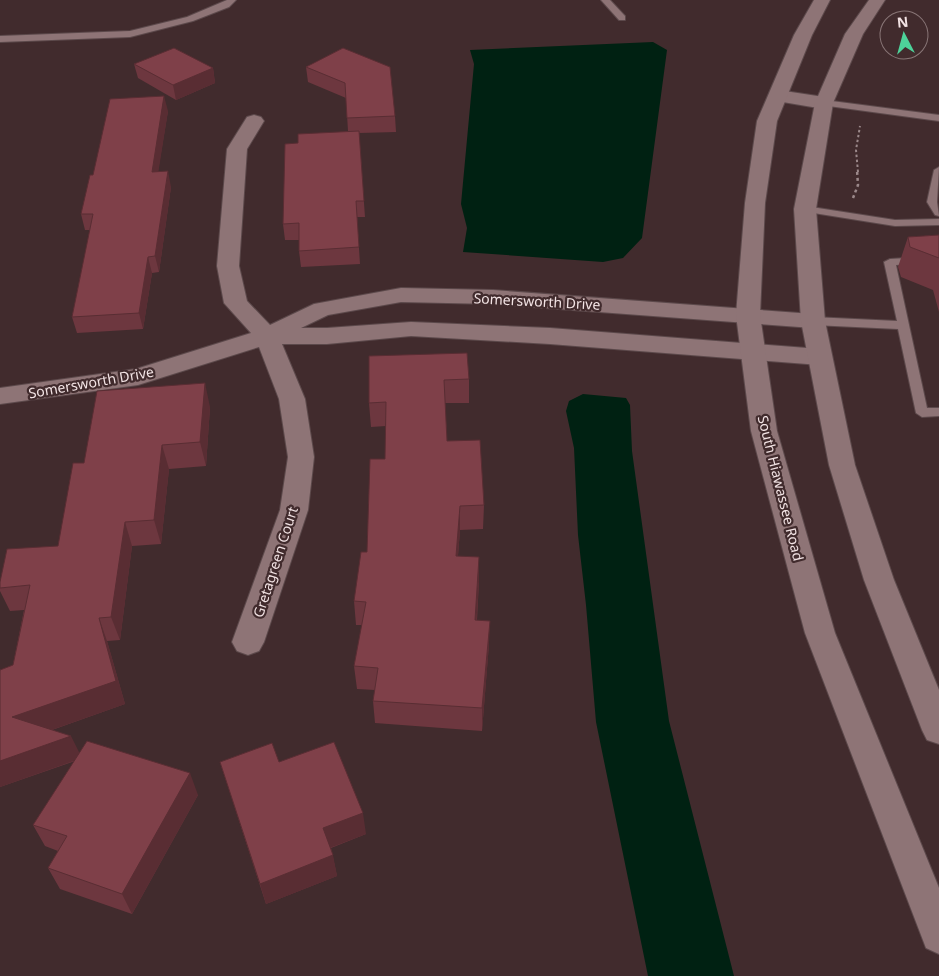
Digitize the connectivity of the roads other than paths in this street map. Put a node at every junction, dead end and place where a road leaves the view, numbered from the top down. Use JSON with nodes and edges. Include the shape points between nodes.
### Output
{"nodes":[{"id":1,"x":232,"y":0,"type":"edge"},
{"id":2,"x":605,"y":0,"type":"edge"},
{"id":3,"x":822,"y":0,"type":"edge"},
{"id":4,"x":877,"y":0,"type":"edge"},
{"id":5,"x":622,"y":18,"type":"dead end"},
{"id":6,"x":0,"y":39,"type":"edge"},
{"id":7,"x":778,"y":96,"type":"junction"},
{"id":8,"x":824,"y":102,"type":"junction"},
{"id":9,"x":939,"y":118,"type":"edge"},
{"id":10,"x":254,"y":121,"type":"dead end"},
{"id":11,"x":939,"y":170,"type":"edge"},
{"id":12,"x":805,"y":209,"type":"junction"},
{"id":13,"x":939,"y":213,"type":"edge"},
{"id":14,"x":939,"y":222,"type":"edge"},
{"id":15,"x":939,"y":259,"type":"edge"},
{"id":16,"x":748,"y":315,"type":"junction"},
{"id":17,"x":813,"y":321,"type":"junction"},
{"id":18,"x":902,"y":325,"type":"junction"},
{"id":19,"x":268,"y":336,"type":"junction"},
{"id":20,"x":753,"y":352,"type":"junction"},
{"id":21,"x":820,"y":357,"type":"junction"},
{"id":22,"x":0,"y":396,"type":"edge"},
{"id":23,"x":939,"y":412,"type":"edge"},
{"id":24,"x":248,"y":642,"type":"dead end"},
{"id":25,"x":939,"y":730,"type":"edge"},
{"id":26,"x":939,"y":935,"type":"edge"}],
"edges":[{"from":1,"to":6,"type":"lane","via":[[190,19],[130,34]]},
{"from":2,"to":5,"type":"lane"},
{"from":3,"to":7,"type":"street","name":"South Hiawassee Road","via":[[803,35]]},
{"from":4,"to":8,"type":"street","via":[[854,34]]},
{"from":7,"to":8,"type":"street"},
{"from":7,"to":16,"type":"street","name":"South Hiawassee Road","via":[[768,121],[754,203]]},
{"from":8,"to":9,"type":"lane"},
{"from":8,"to":12,"type":"street"},
{"from":10,"to":19,"type":"street","via":[[237,149],[228,266],[236,304]]},
{"from":11,"to":13,"type":"lane","via":[[932,202]]},
{"from":12,"to":14,"type":"lane","via":[[896,223]]},
{"from":12,"to":17,"type":"street"},
{"from":15,"to":18,"type":"lane","via":[[890,262]]},
{"from":16,"to":17,"type":"street","name":"Somersworth Drive"},
{"from":16,"to":19,"type":"street","name":"Somersworth Drive","via":[[493,297],[401,295],[322,309]]},
{"from":16,"to":20,"type":"street","name":"South Hiawassee Road"},
{"from":17,"to":18,"type":"lane"},
{"from":17,"to":21,"type":"street"},
{"from":18,"to":23,"type":"lane","via":[[922,413]]},
{"from":19,"to":20,"type":"street","name":"Somersworth Drive","via":[[328,336],[412,329]]},
{"from":19,"to":22,"type":"street","name":"Somersworth Drive","via":[[138,376]]},
{"from":19,"to":24,"type":"street","name":"Gretagreen Court","via":[[292,399],[301,457],[294,510]]},
{"from":20,"to":21,"type":"street","name":"Somersworth Drive"},
{"from":20,"to":26,"type":"street","name":"South Hiawassee Road","via":[[764,431],[820,633]]},
{"from":21,"to":25,"type":"street","via":[[842,465],[879,580]]}]}
